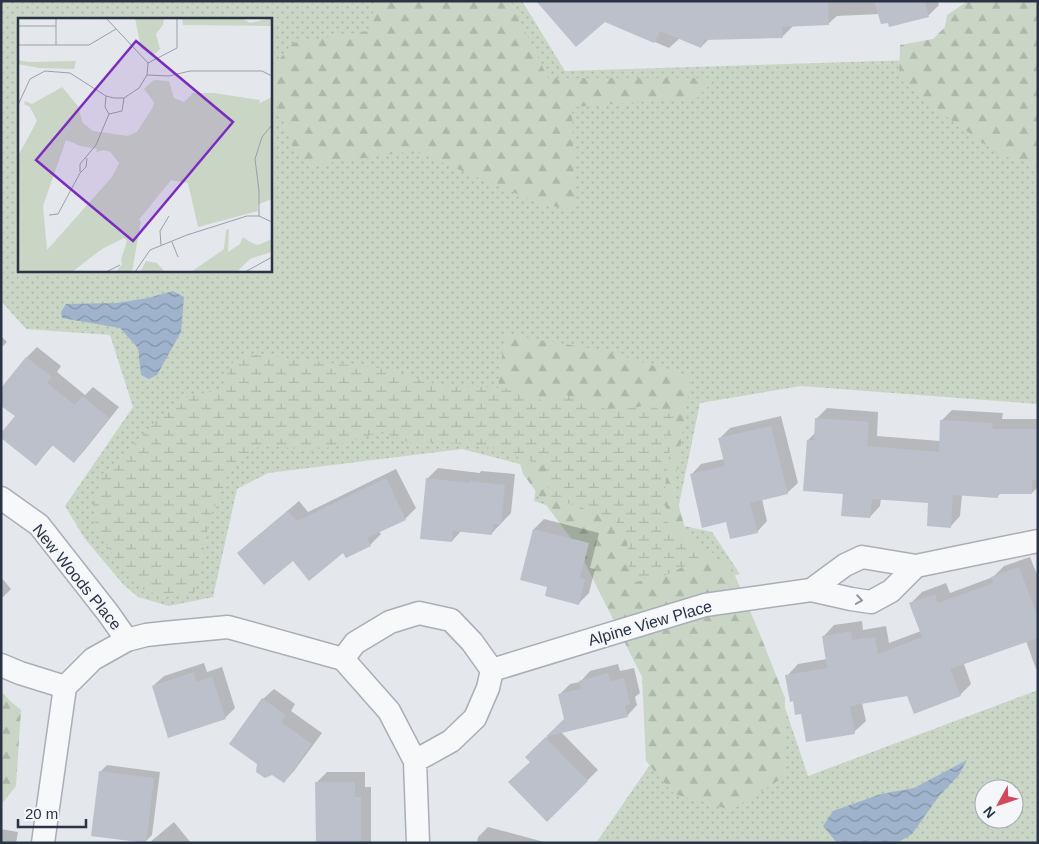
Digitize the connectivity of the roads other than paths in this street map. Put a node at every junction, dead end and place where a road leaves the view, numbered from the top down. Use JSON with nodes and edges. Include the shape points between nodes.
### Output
{"nodes":[{"id":1,"x":1,"y":498,"type":"edge"},
{"id":2,"x":1038,"y":541,"type":"edge"},
{"id":3,"x":916,"y":566,"type":"junction"},
{"id":4,"x":811,"y":590,"type":"junction"},
{"id":5,"x":127,"y":640,"type":"junction"},
{"id":6,"x":343,"y":659,"type":"junction"},
{"id":7,"x":1,"y":665,"type":"edge"},
{"id":8,"x":492,"y":670,"type":"junction"},
{"id":9,"x":65,"y":687,"type":"junction"},
{"id":10,"x":415,"y":760,"type":"junction"},
{"id":11,"x":43,"y":843,"type":"edge"},
{"id":12,"x":418,"y":843,"type":"edge"}],
"edges":[{"from":1,"to":5,"type":"street","name":"New Woods Place","via":[[39,525]]},
{"from":2,"to":3,"type":"street","name":"Alpine View Place"},
{"from":3,"to":4,"type":"street","name":"Alpine View Place","via":[[862,558]]},
{"from":4,"to":3,"type":"street","name":"Alpine View Place","one_way":true,"via":[[871,602],[890,591]]},
{"from":4,"to":8,"type":"street","name":"Alpine View Place","via":[[706,605]]},
{"from":5,"to":6,"type":"street","via":[[146,635],[228,627]]},
{"from":5,"to":9,"type":"street","via":[[93,659]]},
{"from":6,"to":8,"type":"street","via":[[355,643],[376,630],[419,613],[451,620]]},
{"from":6,"to":10,"type":"street","via":[[388,711]]},
{"from":7,"to":9,"type":"street"},
{"from":8,"to":10,"type":"street","via":[[475,718],[451,741]]},
{"from":9,"to":11,"type":"street"},
{"from":10,"to":12,"type":"street"}]}
